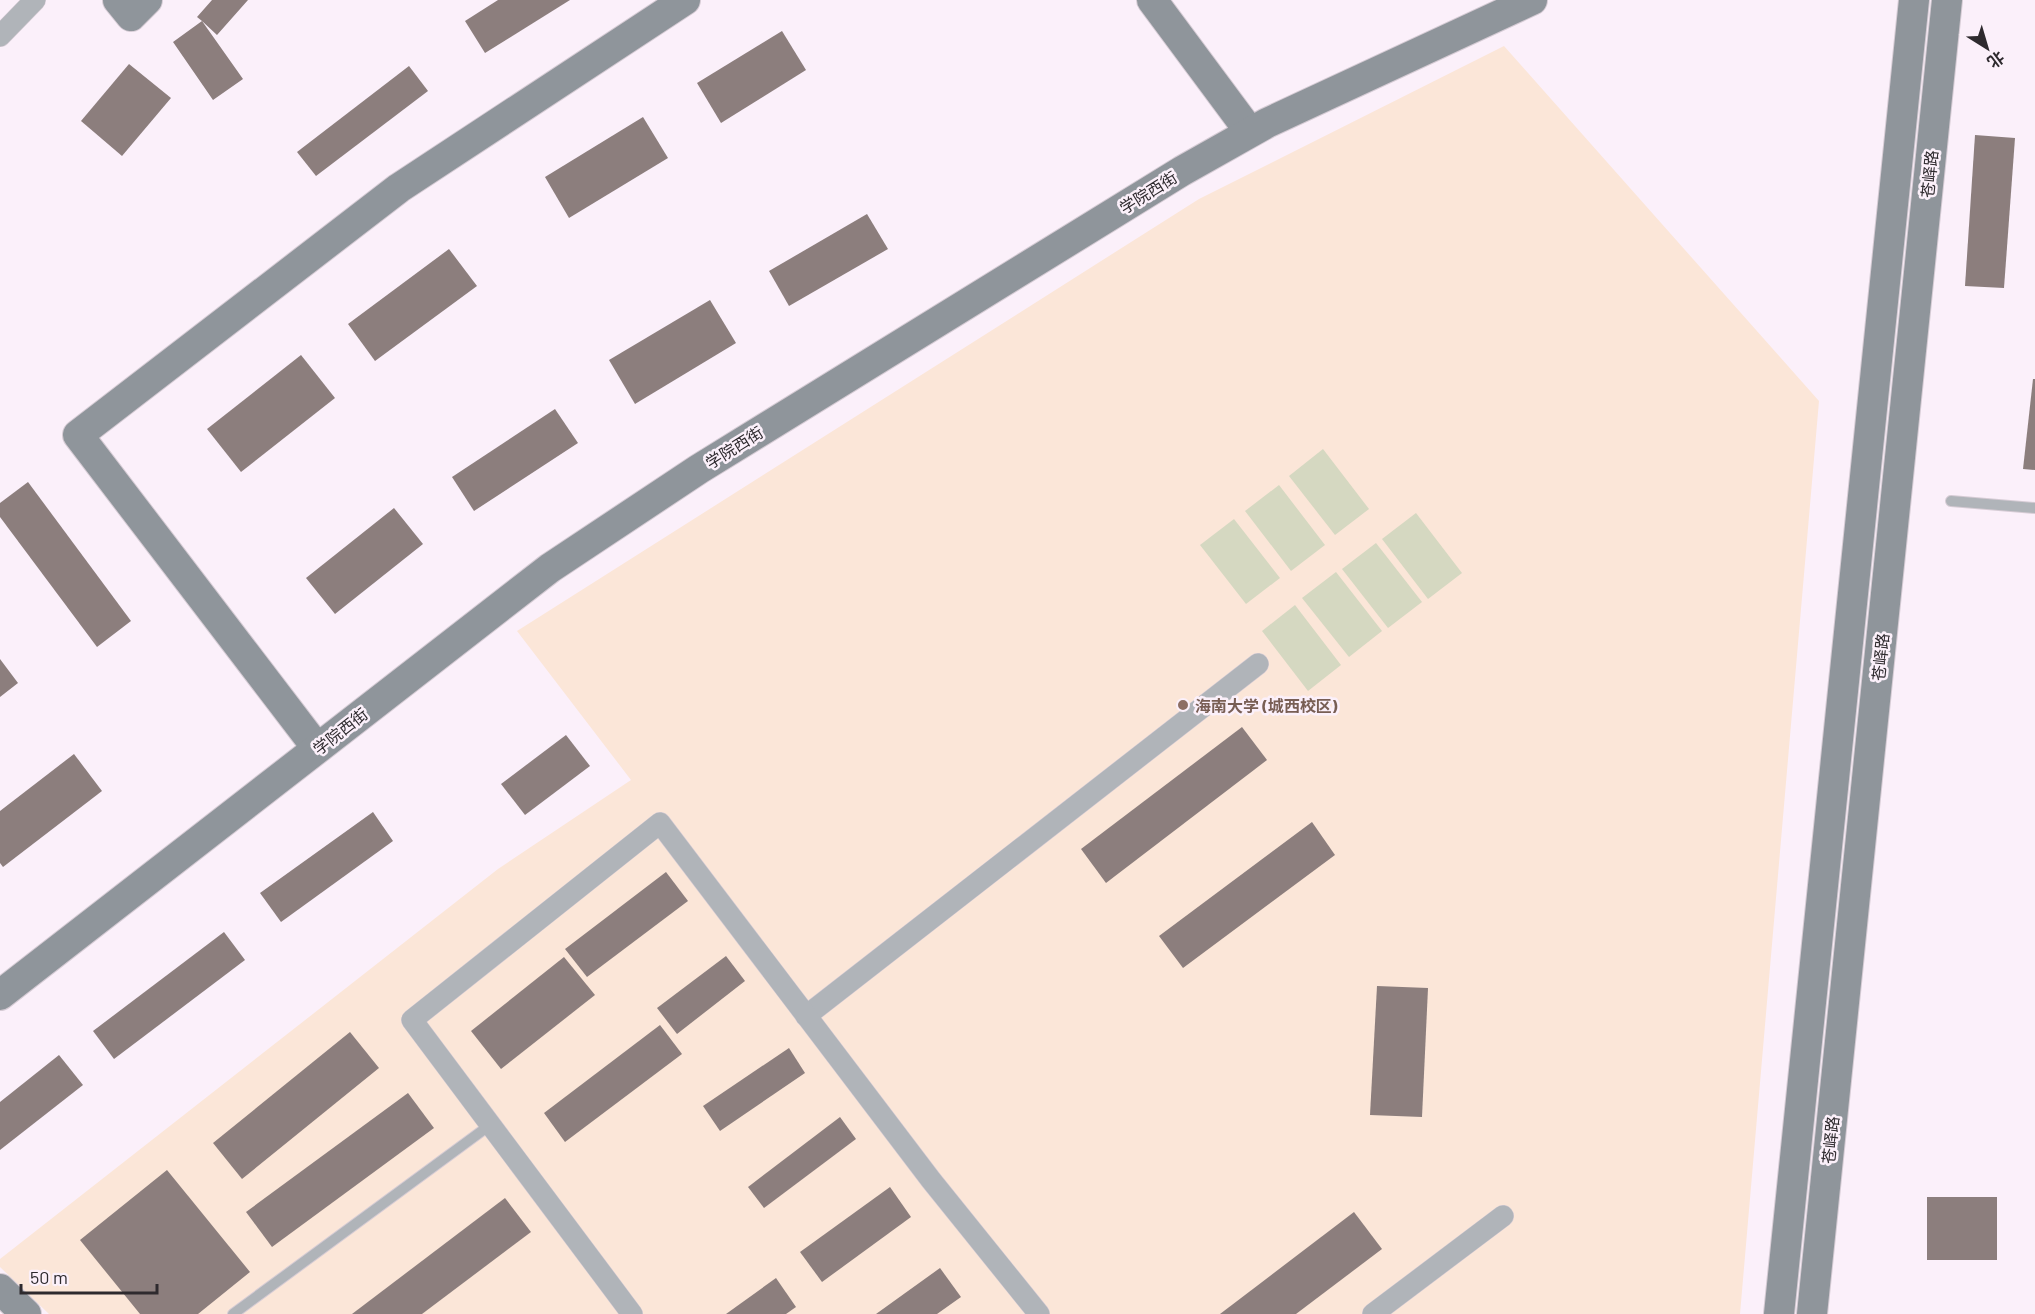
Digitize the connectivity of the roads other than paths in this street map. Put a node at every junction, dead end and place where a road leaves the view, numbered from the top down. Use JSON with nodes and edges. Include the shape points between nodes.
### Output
{"nodes":[{"id":1,"x":35,"y":0,"type":"edge"},
{"id":2,"x":118,"y":0,"type":"edge"},
{"id":3,"x":147,"y":0,"type":"edge"},
{"id":4,"x":685,"y":0,"type":"edge"},
{"id":5,"x":1152,"y":0,"type":"edge"},
{"id":6,"x":1487,"y":0,"type":"edge"},
{"id":7,"x":1532,"y":0,"type":"edge"},
{"id":8,"x":1914,"y":0,"type":"edge"},
{"id":9,"x":1947,"y":0,"type":"edge"},
{"id":10,"x":0,"y":36,"type":"edge"},
{"id":11,"x":1245,"y":125,"type":"junction"},
{"id":12,"x":1951,"y":501,"type":"dead end"},
{"id":13,"x":2035,"y":508,"type":"edge"},
{"id":14,"x":1258,"y":664,"type":"dead end"},
{"id":15,"x":311,"y":740,"type":"junction"},
{"id":16,"x":0,"y":971,"type":"edge"},
{"id":17,"x":0,"y":994,"type":"edge"},
{"id":18,"x":806,"y":1016,"type":"junction"},
{"id":19,"x":490,"y":1125,"type":"junction"},
{"id":20,"x":1503,"y":1216,"type":"dead end"},
{"id":21,"x":0,"y":1289,"type":"edge"},
{"id":22,"x":26,"y":1314,"type":"edge"},
{"id":23,"x":233,"y":1314,"type":"edge"},
{"id":24,"x":632,"y":1314,"type":"edge"},
{"id":25,"x":1039,"y":1314,"type":"edge"},
{"id":26,"x":1373,"y":1314,"type":"edge"},
{"id":27,"x":1779,"y":1314,"type":"edge"},
{"id":28,"x":1812,"y":1314,"type":"edge"}],
"edges":[{"from":1,"to":10,"type":"street"},
{"from":2,"to":3,"type":"main road","via":[[132,16]]},
{"from":4,"to":15,"type":"main road","via":[[399,188],[78,435]]},
{"from":5,"to":11,"type":"main road"},
{"from":6,"to":11,"type":"main road","name":"学院西街"},
{"from":7,"to":11,"type":"main road","name":"学院西街"},
{"from":8,"to":27,"type":"main road","name":"苍峄路"},
{"from":9,"to":28,"type":"main road","name":"苍峄路"},
{"from":11,"to":15,"type":"main road","name":"学院西街","via":[[1172,155],[680,459],[538,552]]},
{"from":12,"to":13,"type":"lane"},
{"from":14,"to":18,"type":"street"},
{"from":15,"to":16,"type":"main road","name":"学院西街"},
{"from":15,"to":17,"type":"main road","name":"学院西街"},
{"from":18,"to":19,"type":"street","via":[[660,823],[412,1020]]},
{"from":18,"to":25,"type":"street"},
{"from":19,"to":23,"type":"lane"},
{"from":19,"to":24,"type":"street"},
{"from":20,"to":26,"type":"street"},
{"from":21,"to":22,"type":"main road"}]}
